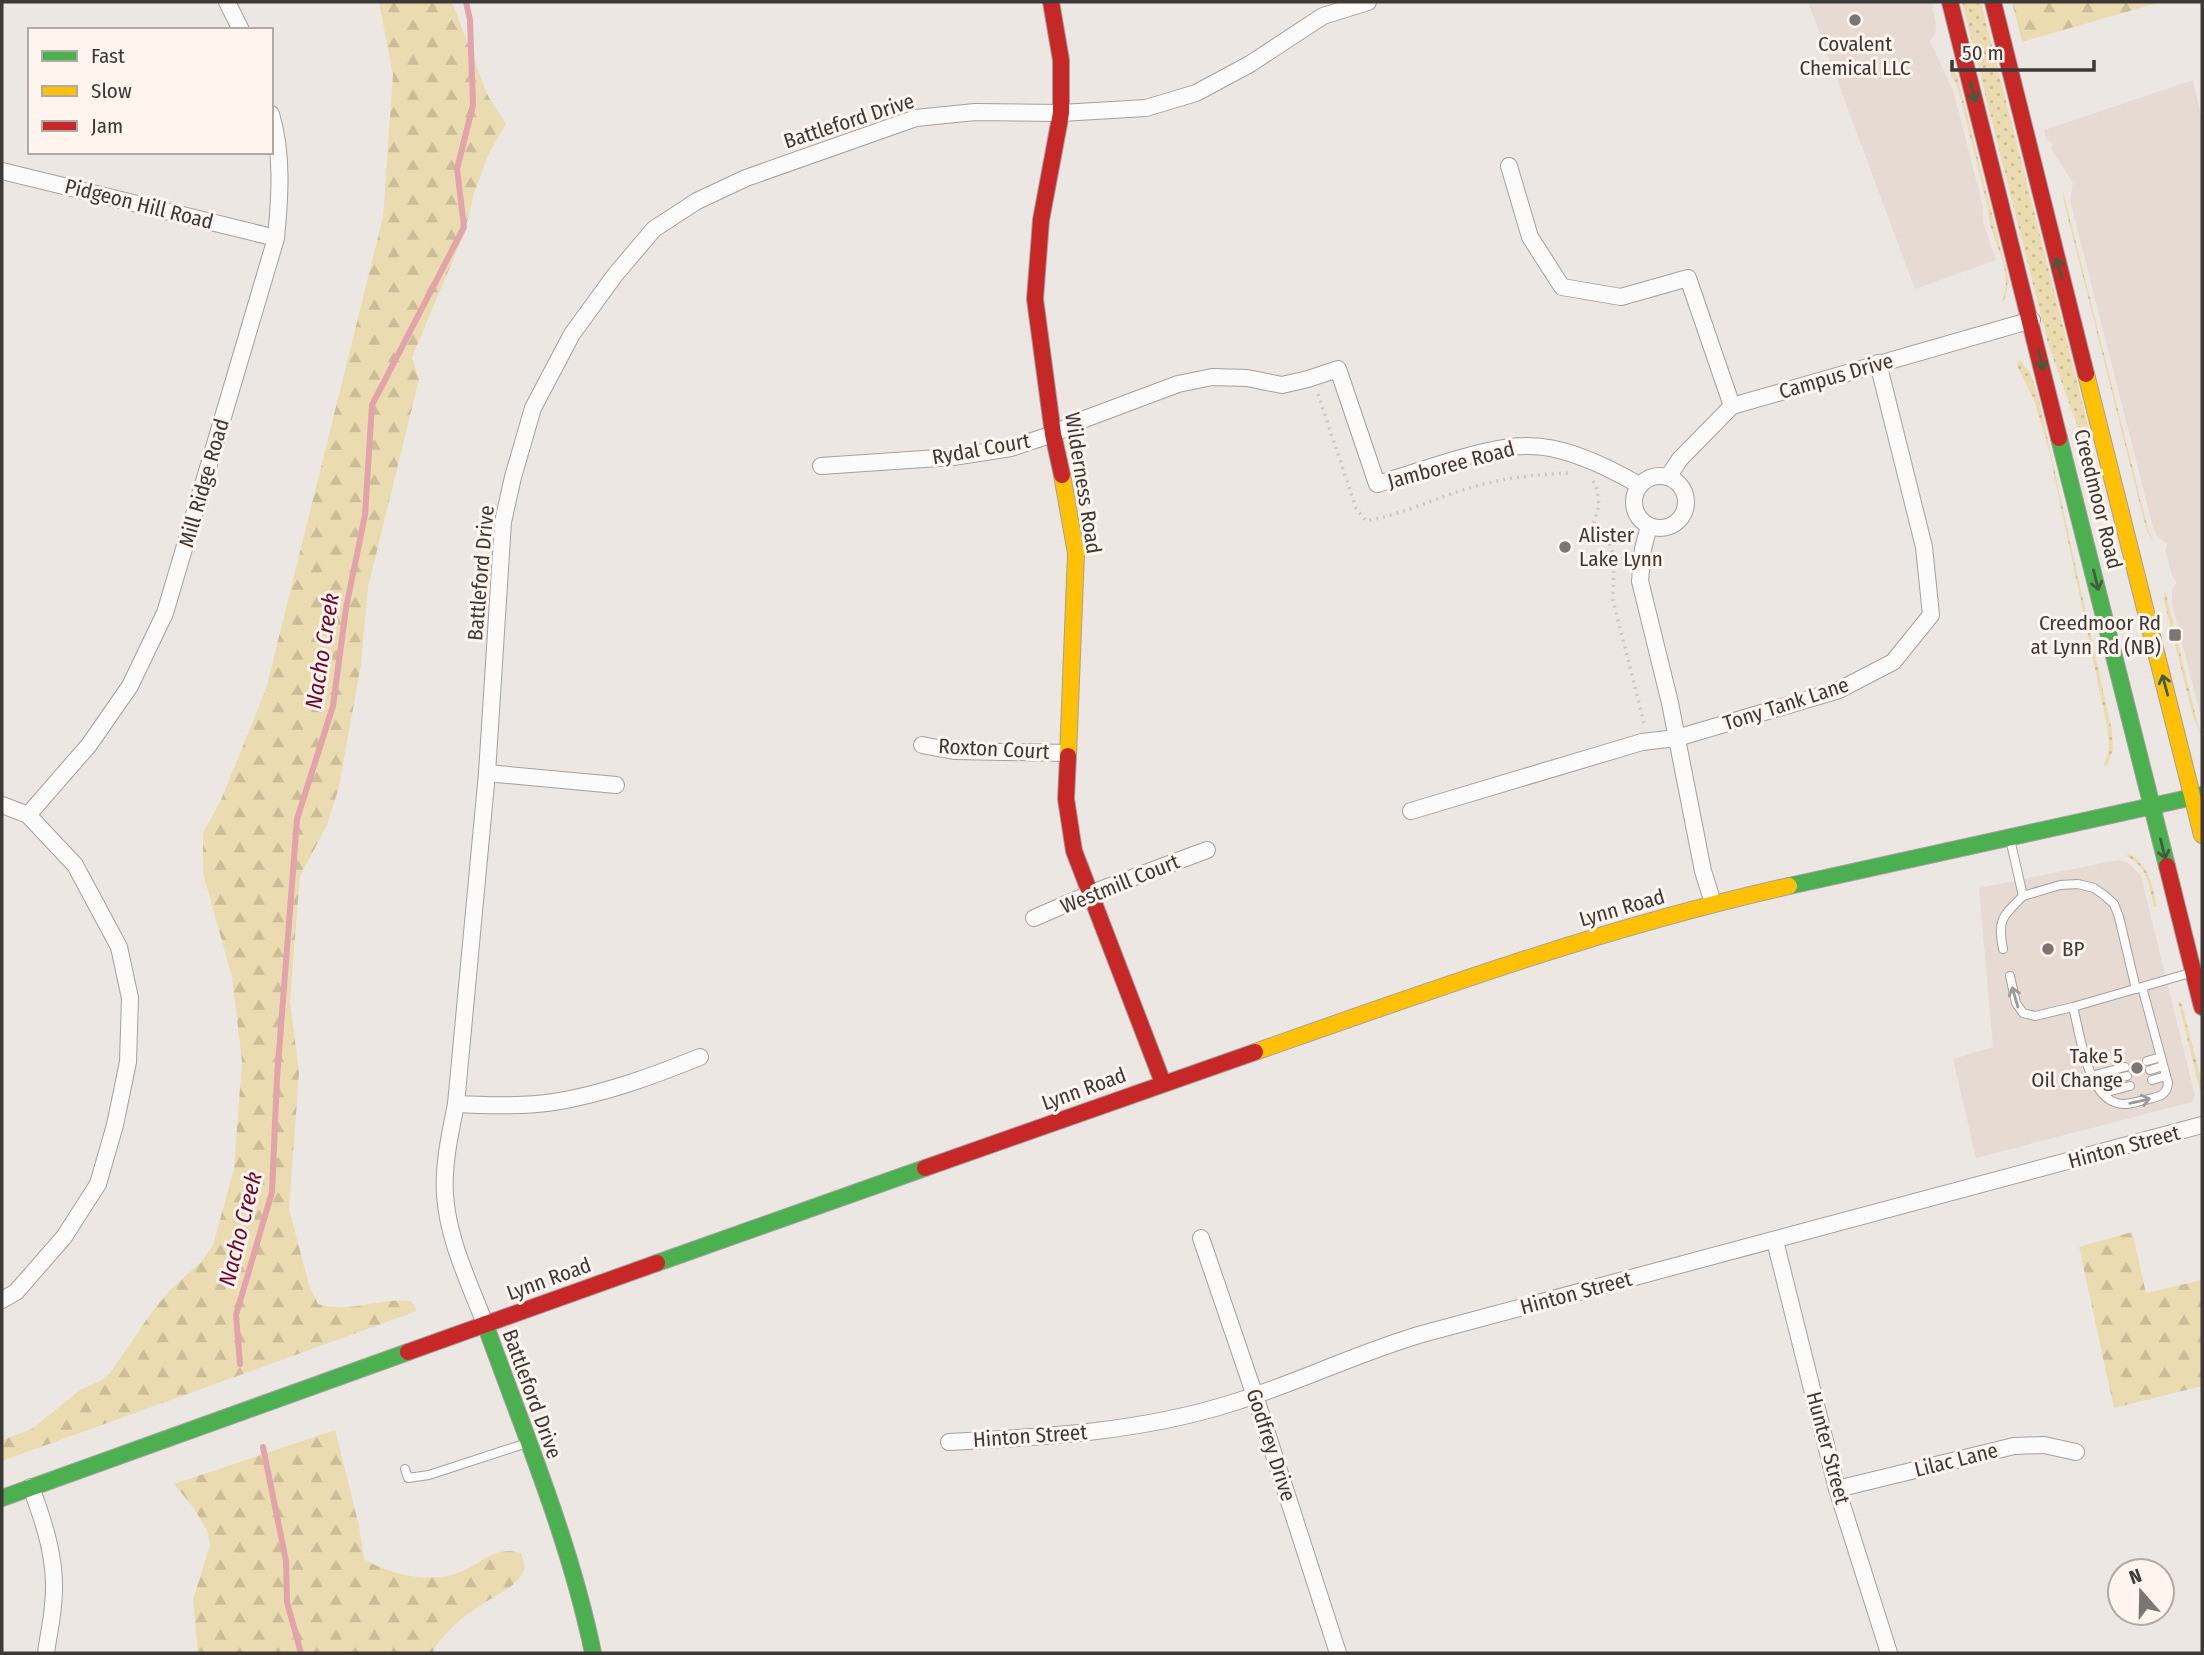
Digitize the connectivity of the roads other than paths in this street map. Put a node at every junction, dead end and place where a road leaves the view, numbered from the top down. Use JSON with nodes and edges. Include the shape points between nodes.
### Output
{"nodes":[{"id":1,"x":227,"y":2,"type":"edge"},
{"id":2,"x":1051,"y":2,"type":"edge"},
{"id":3,"x":1368,"y":2,"type":"edge"},
{"id":4,"x":1950,"y":2,"type":"edge"},
{"id":5,"x":1993,"y":2,"type":"edge"},
{"id":6,"x":1319,"y":9,"type":"edge"},
{"id":7,"x":240,"y":28,"type":"edge"},
{"id":8,"x":1061,"y":113,"type":"junction"},
{"id":9,"x":273,"y":128,"type":"edge"},
{"id":10,"x":1509,"y":166,"type":"dead end"},
{"id":11,"x":2,"y":171,"type":"edge"},
{"id":12,"x":276,"y":238,"type":"junction"},
{"id":13,"x":2032,"y":320,"type":"junction"},
{"id":14,"x":1878,"y":363,"type":"junction"},
{"id":15,"x":1338,"y":369,"type":"joint"},
{"id":16,"x":1732,"y":406,"type":"junction"},
{"id":17,"x":1054,"y":434,"type":"junction"},
{"id":18,"x":821,"y":466,"type":"dead end"},
{"id":19,"x":1668,"y":477,"type":"junction"},
{"id":20,"x":1639,"y":485,"type":"junction"},
{"id":21,"x":1650,"y":526,"type":"junction"},
{"id":22,"x":1677,"y":738,"type":"junction"},
{"id":23,"x":922,"y":745,"type":"dead end"},
{"id":24,"x":1066,"y":753,"type":"junction"},
{"id":25,"x":487,"y":773,"type":"junction"},
{"id":26,"x":616,"y":785,"type":"dead end"},
{"id":27,"x":2198,"y":796,"type":"edge"},
{"id":28,"x":2,"y":805,"type":"edge"},
{"id":29,"x":2152,"y":806,"type":"junction"},
{"id":30,"x":1411,"y":811,"type":"dead end"},
{"id":31,"x":28,"y":815,"type":"junction"},
{"id":32,"x":2202,"y":835,"type":"edge"},
{"id":33,"x":2010,"y":836,"type":"junction"},
{"id":34,"x":1206,"y":850,"type":"dead end"},
{"id":35,"x":1089,"y":894,"type":"junction"},
{"id":36,"x":2023,"y":895,"type":"junction"},
{"id":37,"x":1713,"y":903,"type":"junction"},
{"id":38,"x":1034,"y":918,"type":"dead end"},
{"id":39,"x":2003,"y":948,"type":"dead end"},
{"id":40,"x":2193,"y":972,"type":"junction"},
{"id":41,"x":2010,"y":976,"type":"dead end"},
{"id":42,"x":2139,"y":988,"type":"junction"},
{"id":43,"x":2073,"y":1007,"type":"junction"},
{"id":44,"x":2202,"y":1007,"type":"edge"},
{"id":45,"x":699,"y":1058,"type":"dead end"},
{"id":46,"x":2162,"y":1062,"type":"junction"},
{"id":47,"x":2148,"y":1065,"type":"dead end"},
{"id":48,"x":2126,"y":1071,"type":"dead end"},
{"id":49,"x":2092,"y":1076,"type":"junction"},
{"id":50,"x":2166,"y":1076,"type":"junction"},
{"id":51,"x":2152,"y":1080,"type":"dead end"},
{"id":52,"x":1163,"y":1083,"type":"junction"},
{"id":53,"x":2130,"y":1086,"type":"dead end"},
{"id":54,"x":2103,"y":1093,"type":"junction"},
{"id":55,"x":456,"y":1104,"type":"junction"},
{"id":56,"x":2202,"y":1125,"type":"edge"},
{"id":57,"x":1201,"y":1238,"type":"dead end"},
{"id":58,"x":1775,"y":1241,"type":"junction"},
{"id":59,"x":2,"y":1300,"type":"edge"},
{"id":60,"x":485,"y":1324,"type":"junction"},
{"id":61,"x":1255,"y":1396,"type":"junction"},
{"id":62,"x":949,"y":1441,"type":"dead end"},
{"id":63,"x":528,"y":1443,"type":"junction"},
{"id":64,"x":2076,"y":1452,"type":"dead end"},
{"id":65,"x":405,"y":1469,"type":"dead end"},
{"id":66,"x":31,"y":1487,"type":"junction"},
{"id":67,"x":1838,"y":1489,"type":"junction"},
{"id":68,"x":2,"y":1498,"type":"edge"},
{"id":69,"x":46,"y":1653,"type":"edge"},
{"id":70,"x":593,"y":1653,"type":"edge"},
{"id":71,"x":1338,"y":1653,"type":"edge"},
{"id":72,"x":1889,"y":1653,"type":"edge"}],
"edges":[{"from":1,"to":7,"type":"street"},
{"from":2,"to":8,"type":"main road","name":"Wilderness Road","via":[[1061,60]]},
{"from":3,"to":6,"type":"street","name":"Battleford Drive"},
{"from":4,"to":13,"type":"main road","name":"Creedmoor Road","one_way":true},
{"from":27,"to":5,"type":"main road","name":"Creedmoor Road","one_way":true},
{"from":6,"to":8,"type":"street","name":"Battleford Drive","via":[[1250,64],[1196,93],[1146,108]]},
{"from":8,"to":17,"type":"main road","name":"Wilderness Road","via":[[1041,220],[1035,299]]},
{"from":8,"to":25,"type":"street","name":"Battleford Drive","via":[[975,112],[916,118],[746,178],[697,201],[654,229],[572,334],[533,408],[503,522]]},
{"from":9,"to":12,"type":"street","name":"Mill Ridge Road","via":[[281,183]]},
{"from":10,"to":16,"type":"street","via":[[1530,237],[1562,287],[1621,297],[1688,278]]},
{"from":11,"to":12,"type":"street","name":"Pidgeon Hill Road"},
{"from":12,"to":31,"type":"street","name":"Mill Ridge Road","via":[[165,614],[130,686],[89,745]]},
{"from":13,"to":14,"type":"street","name":"Campus Drive"},
{"from":13,"to":29,"type":"main road","name":"Creedmoor Road","one_way":true},
{"from":14,"to":16,"type":"street","name":"Campus Drive"},
{"from":14,"to":22,"type":"street","name":"Tony Tank Lane","via":[[1924,547],[1931,615],[1892,662],[1839,690]]},
{"from":15,"to":17,"type":"street","name":"Rydal Court","via":[[1282,384],[1212,377],[1178,384]]},
{"from":15,"to":20,"type":"street","name":"Jamboree Road","via":[[1377,484],[1485,452],[1529,446],[1574,454]]},
{"from":16,"to":19,"type":"street","name":"Campus Drive"},
{"from":17,"to":18,"type":"street","name":"Rydal Court","via":[[1011,448],[953,457]]},
{"from":17,"to":24,"type":"main road","name":"Wilderness Road","via":[[1076,553]]},
{"from":19,"to":20,"type":"street","via":[[1654,477]]},
{"from":19,"to":21,"type":"street","via":[[1683,489],[1685,509],[1671,525]]},
{"from":20,"to":21,"type":"street","via":[[1636,511]]},
{"from":21,"to":22,"type":"street","via":[[1640,582]]},
{"from":22,"to":30,"type":"street","name":"Tony Tank Lane","via":[[1642,742]]},
{"from":22,"to":37,"type":"street"},
{"from":23,"to":24,"type":"street","name":"Roxton Court","via":[[954,751]]},
{"from":24,"to":35,"type":"main road","name":"Wilderness Road","via":[[1066,799],[1074,851]]},
{"from":25,"to":26,"type":"street"},
{"from":25,"to":55,"type":"street","name":"Battleford Drive"},
{"from":27,"to":29,"type":"main road","name":"Lynn Road"},
{"from":27,"to":32,"type":"main road","name":"Creedmoor Road"},
{"from":28,"to":31,"type":"street"},
{"from":29,"to":33,"type":"main road","name":"Lynn Road"},
{"from":29,"to":40,"type":"main road","name":"Creedmoor Road","one_way":true},
{"from":31,"to":59,"type":"street","via":[[75,865],[119,947],[130,998],[128,1062],[98,1184],[64,1237],[16,1292]]},
{"from":33,"to":36,"type":"lane"},
{"from":33,"to":37,"type":"main road","name":"Lynn Road"},
{"from":34,"to":35,"type":"street","name":"Westmill Court"},
{"from":35,"to":38,"type":"street","name":"Westmill Court"},
{"from":35,"to":52,"type":"main road","name":"Wilderness Road"},
{"from":36,"to":39,"type":"lane","via":[[2000,921]]},
{"from":36,"to":42,"type":"lane","via":[[2078,884],[2105,895],[2119,917]]},
{"from":37,"to":52,"type":"main road","name":"Lynn Road","via":[[1489,969]]},
{"from":40,"to":42,"type":"lane"},
{"from":40,"to":44,"type":"main road","name":"Creedmoor Road"},
{"from":43,"to":41,"type":"lane","one_way":true,"via":[[2035,1016],[2024,1013],[2016,1003]]},
{"from":42,"to":43,"type":"lane"},
{"from":42,"to":46,"type":"lane"},
{"from":43,"to":49,"type":"lane"},
{"from":45,"to":55,"type":"street","via":[[648,1078],[554,1102]]},
{"from":46,"to":47,"type":"lane"},
{"from":46,"to":50,"type":"lane"},
{"from":48,"to":49,"type":"lane"},
{"from":49,"to":54,"type":"lane"},
{"from":50,"to":51,"type":"lane"},
{"from":54,"to":50,"type":"lane","one_way":true,"via":[[2119,1104],[2162,1096],[2168,1089]]},
{"from":52,"to":60,"type":"main road","name":"Lynn Road"},
{"from":53,"to":54,"type":"lane"},
{"from":55,"to":60,"type":"street","name":"Battleford Drive","via":[[445,1195],[453,1242]]},
{"from":56,"to":58,"type":"street","name":"Hinton Street"},
{"from":57,"to":61,"type":"street","name":"Godfrey Drive"},
{"from":58,"to":61,"type":"street","name":"Hinton Street","via":[[1383,1345]]},
{"from":58,"to":67,"type":"street","name":"Hunter Street"},
{"from":60,"to":63,"type":"main road","name":"Battleford Drive"},
{"from":60,"to":66,"type":"main road","name":"Lynn Road"},
{"from":61,"to":62,"type":"street","name":"Hinton Street","via":[[1146,1425],[1038,1438]]},
{"from":61,"to":71,"type":"street","name":"Godfrey Drive"},
{"from":63,"to":65,"type":"lane","via":[[429,1475],[408,1478]]},
{"from":63,"to":70,"type":"main road","name":"Battleford Drive"},
{"from":64,"to":67,"type":"street","name":"Lilac Lane","via":[[2044,1445],[2014,1446]]},
{"from":66,"to":68,"type":"main road","name":"Lynn Road"},
{"from":66,"to":69,"type":"street","via":[[54,1573]]},
{"from":67,"to":72,"type":"street","name":"Hunter Street"}]}
